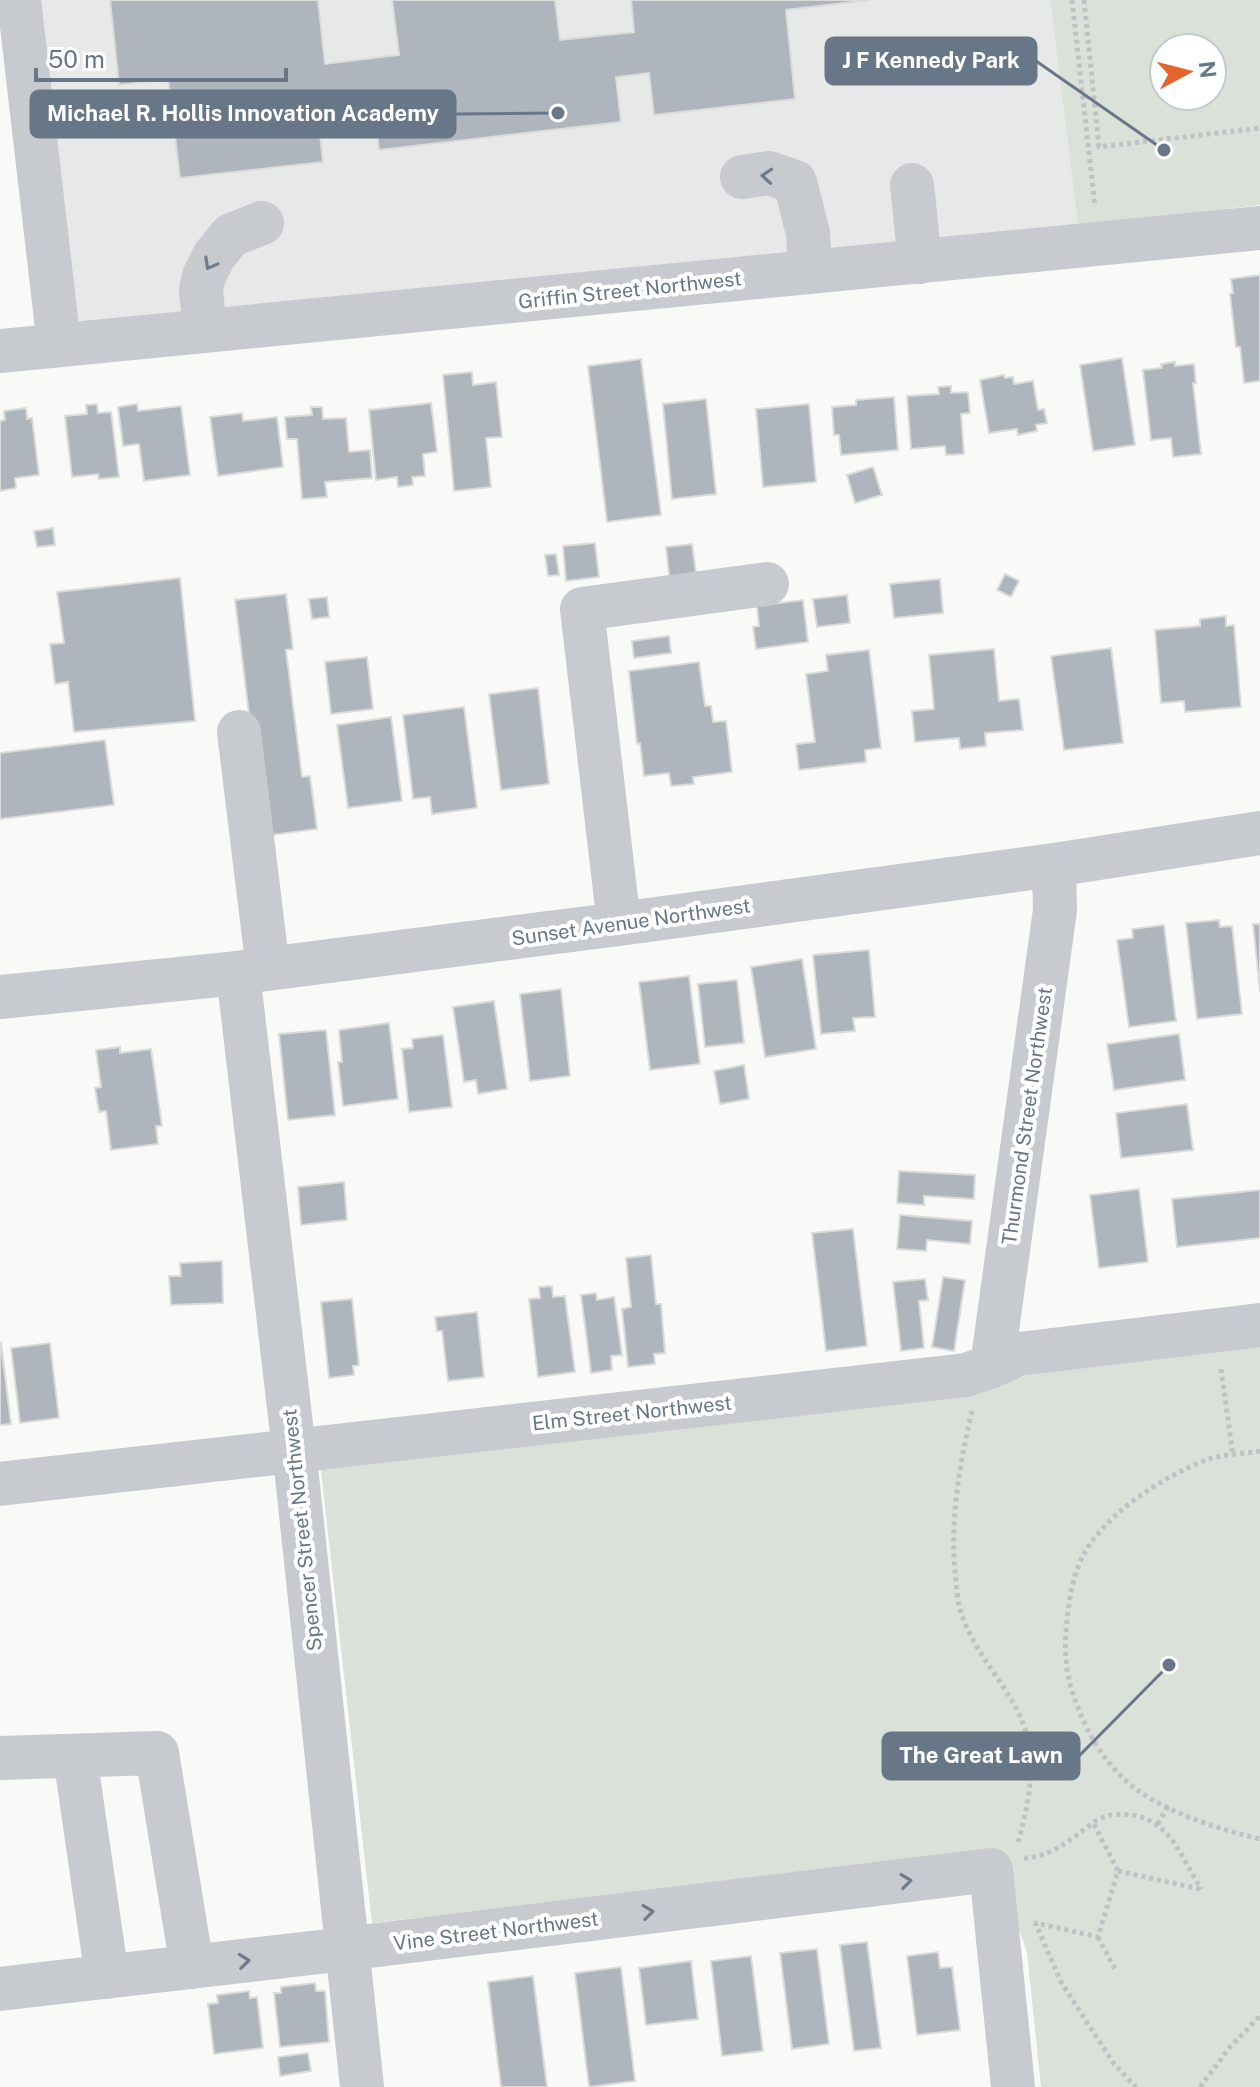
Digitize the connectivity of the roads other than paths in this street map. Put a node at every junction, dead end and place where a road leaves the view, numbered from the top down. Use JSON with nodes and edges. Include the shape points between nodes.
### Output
{"nodes":[{"id":1,"x":19,"y":0,"type":"edge"},
{"id":2,"x":14,"y":88,"type":"edge"},
{"id":3,"x":742,"y":177,"type":"dead end"},
{"id":4,"x":912,"y":185,"type":"dead end"},
{"id":5,"x":262,"y":223,"type":"dead end"},
{"id":6,"x":1260,"y":228,"type":"edge"},
{"id":7,"x":920,"y":262,"type":"junction"},
{"id":8,"x":810,"y":272,"type":"junction"},
{"id":9,"x":205,"y":331,"type":"junction"},
{"id":10,"x":59,"y":345,"type":"junction"},
{"id":11,"x":0,"y":351,"type":"edge"},
{"id":12,"x":767,"y":584,"type":"dead end"},
{"id":13,"x":239,"y":732,"type":"dead end"},
{"id":14,"x":1260,"y":833,"type":"edge"},
{"id":15,"x":1054,"y":865,"type":"junction"},
{"id":16,"x":619,"y":924,"type":"junction"},
{"id":17,"x":253,"y":971,"type":"junction"},
{"id":18,"x":0,"y":997,"type":"edge"},
{"id":19,"x":1260,"y":1325,"type":"edge"},
{"id":20,"x":983,"y":1383,"type":"junction"},
{"id":21,"x":294,"y":1451,"type":"junction"},
{"id":22,"x":0,"y":1484,"type":"edge"},
{"id":23,"x":75,"y":1756,"type":"junction"},
{"id":24,"x":0,"y":1758,"type":"edge"},
{"id":25,"x":348,"y":1949,"type":"junction"},
{"id":26,"x":192,"y":1967,"type":"junction"},
{"id":27,"x":107,"y":1977,"type":"junction"},
{"id":28,"x":0,"y":1989,"type":"edge"},
{"id":29,"x":362,"y":2087,"type":"edge"},
{"id":30,"x":1013,"y":2087,"type":"edge"}],
"edges":[{"from":1,"to":2,"type":"street"},
{"from":2,"to":10,"type":"street"},
{"from":8,"to":3,"type":"street","one_way":true,"via":[[808,233],[795,182],[769,173]]},
{"from":4,"to":7,"type":"street"},
{"from":5,"to":9,"type":"street","one_way":true,"via":[[231,235],[214,256],[201,290]]},
{"from":6,"to":7,"type":"street","name":"Griffin Street Northwest"},
{"from":7,"to":8,"type":"street","name":"Griffin Street Northwest"},
{"from":8,"to":9,"type":"street","name":"Griffin Street Northwest"},
{"from":9,"to":10,"type":"street","name":"Griffin Street Northwest"},
{"from":10,"to":11,"type":"street","name":"Griffin Street Northwest"},
{"from":12,"to":16,"type":"street","via":[[582,609]]},
{"from":13,"to":17,"type":"street","name":"Spencer Street Northwest"},
{"from":14,"to":15,"type":"street","name":"Sunset Avenue Northwest"},
{"from":15,"to":16,"type":"street","name":"Sunset Avenue Northwest"},
{"from":15,"to":20,"type":"street","name":"Thurmond Street Northwest","via":[[1055,910]]},
{"from":16,"to":17,"type":"street","name":"Sunset Avenue Northwest"},
{"from":17,"to":18,"type":"street","name":"Sunset Avenue Northwest"},
{"from":17,"to":21,"type":"street","name":"Spencer Street Northwest"},
{"from":19,"to":20,"type":"street","name":"Elm Street Northwest","via":[[1019,1354]]},
{"from":20,"to":21,"type":"street","name":"Elm Street Northwest","via":[[966,1375]]},
{"from":21,"to":22,"type":"street","name":"Elm Street Northwest"},
{"from":21,"to":25,"type":"street","name":"Spencer Street Northwest"},
{"from":23,"to":24,"type":"street"},
{"from":23,"to":26,"type":"street","via":[[157,1753]]},
{"from":23,"to":27,"type":"street"},
{"from":26,"to":25,"type":"street","name":"Vine Street Northwest","one_way":true},
{"from":25,"to":29,"type":"street","name":"Spencer Street Northwest"},
{"from":25,"to":30,"type":"street","name":"Vine Street Northwest","one_way":true,"via":[[1008,1857]]},
{"from":26,"to":27,"type":"street","name":"Vine Street Northwest"},
{"from":27,"to":28,"type":"street","name":"Vine Street Northwest"}]}
